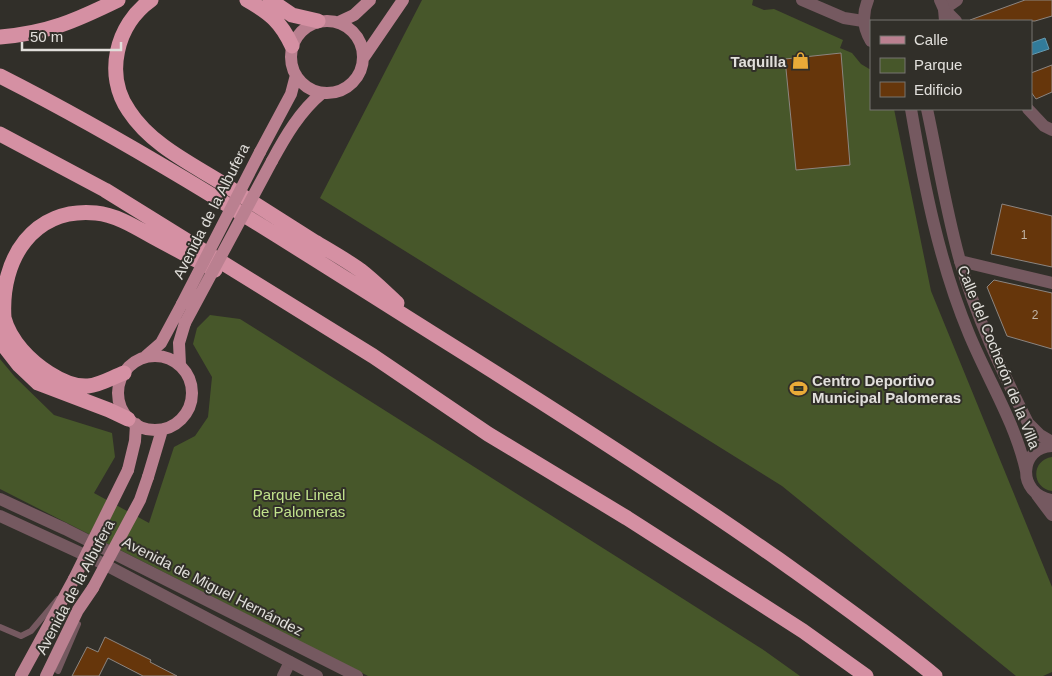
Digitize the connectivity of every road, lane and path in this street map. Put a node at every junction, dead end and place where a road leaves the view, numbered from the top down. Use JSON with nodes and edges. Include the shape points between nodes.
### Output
{"nodes":[{"id":1,"x":118,"y":0,"type":"edge"},
{"id":2,"x":151,"y":0,"type":"edge"},
{"id":3,"x":247,"y":0,"type":"edge"},
{"id":4,"x":270,"y":0,"type":"edge"},
{"id":5,"x":370,"y":0,"type":"edge"},
{"id":6,"x":403,"y":0,"type":"edge"},
{"id":7,"x":802,"y":0,"type":"edge"},
{"id":8,"x":868,"y":0,"type":"edge"},
{"id":9,"x":957,"y":0,"type":"edge"},
{"id":10,"x":943,"y":10,"type":"edge"},
{"id":11,"x":864,"y":20,"type":"junction"},
{"id":12,"x":955,"y":20,"type":"edge"},
{"id":13,"x":318,"y":21,"type":"junction"},
{"id":14,"x":340,"y":22,"type":"junction"},
{"id":15,"x":0,"y":37,"type":"edge"},
{"id":16,"x":870,"y":39,"type":"edge"},
{"id":17,"x":292,"y":46,"type":"junction"},
{"id":18,"x":364,"y":57,"type":"junction"},
{"id":19,"x":296,"y":75,"type":"junction"},
{"id":20,"x":0,"y":76,"type":"edge"},
{"id":21,"x":322,"y":93,"type":"junction"},
{"id":22,"x":911,"y":110,"type":"edge"},
{"id":23,"x":927,"y":110,"type":"edge"},
{"id":24,"x":1029,"y":110,"type":"edge"},
{"id":25,"x":1052,"y":130,"type":"edge"},
{"id":26,"x":0,"y":134,"type":"edge"},
{"id":27,"x":960,"y":261,"type":"junction"},
{"id":28,"x":1052,"y":283,"type":"edge"},
{"id":29,"x":432,"y":334,"type":"junction"},
{"id":30,"x":0,"y":337,"type":"edge"},
{"id":31,"x":146,"y":356,"type":"junction"},
{"id":32,"x":373,"y":356,"type":"junction"},
{"id":33,"x":180,"y":365,"type":"junction"},
{"id":34,"x":124,"y":373,"type":"junction"},
{"id":35,"x":132,"y":422,"type":"junction"},
{"id":36,"x":162,"y":430,"type":"junction"},
{"id":37,"x":1052,"y":444,"type":"edge"},
{"id":38,"x":1026,"y":471,"type":"junction"},
{"id":39,"x":1037,"y":495,"type":"junction"},
{"id":40,"x":0,"y":498,"type":"edge"},
{"id":41,"x":1052,"y":500,"type":"edge"},
{"id":42,"x":1052,"y":515,"type":"edge"},
{"id":43,"x":0,"y":516,"type":"edge"},
{"id":44,"x":74,"y":579,"type":"junction"},
{"id":45,"x":0,"y":627,"type":"edge"},
{"id":46,"x":290,"y":662,"type":"junction"},
{"id":47,"x":52,"y":674,"type":"edge"},
{"id":48,"x":21,"y":676,"type":"edge"},
{"id":49,"x":283,"y":676,"type":"edge"},
{"id":50,"x":317,"y":676,"type":"edge"},
{"id":51,"x":357,"y":676,"type":"edge"},
{"id":52,"x":866,"y":676,"type":"edge"},
{"id":53,"x":935,"y":676,"type":"edge"}],
"edges":[{"from":1,"to":15,"type":"highway","via":[[49,30]]},
{"from":2,"to":29,"type":"highway","via":[[130,20],[118,49],[116,64],[121,94],[140,126],[182,159],[360,270]]},
{"from":3,"to":17,"type":"highway","via":[[280,23]]},
{"from":4,"to":13,"type":"highway","via":[[292,15]]},
{"from":5,"to":14,"type":"main road","via":[[354,15]]},
{"from":6,"to":18,"type":"main road"},
{"from":7,"to":11,"type":"street","via":[[844,18]]},
{"from":8,"to":11,"type":"street"},
{"from":9,"to":10,"type":"street"},
{"from":10,"to":12,"type":"street"},
{"from":11,"to":16,"type":"street"},
{"from":13,"to":14,"type":"main road"},
{"from":13,"to":17,"type":"main road","via":[[302,30]]},
{"from":14,"to":18,"type":"main road","via":[[357,36]]},
{"from":17,"to":19,"type":"main road","via":[[291,61]]},
{"from":18,"to":21,"type":"main road","via":[[363,68],[351,85],[332,93]]},
{"from":19,"to":21,"type":"main road","via":[[307,87]]},
{"from":19,"to":31,"type":"main road","name":"Avenida de la Albufera","bridge":true,"via":[[291,94],[182,304],[161,343]]},
{"from":20,"to":29,"type":"highway","via":[[114,136],[201,187]]},
{"from":21,"to":33,"type":"main road","name":"Avenida de la Albufera","bridge":true,"via":[[310,102],[285,136],[185,323],[178,343]]},
{"from":22,"to":38,"type":"street","name":"Calle del Cocherón de la Villa","via":[[948,280],[1018,441]]},
{"from":23,"to":27,"type":"street","name":"Calle del Cocherón de la Villa"},
{"from":24,"to":25,"type":"street"},
{"from":26,"to":32,"type":"highway","via":[[105,190]]},
{"from":27,"to":28,"type":"street"},
{"from":27,"to":37,"type":"street","name":"Calle del Cocherón de la Villa","via":[[980,318],[1018,403],[1034,430]]},
{"from":29,"to":53,"type":"highway","via":[[704,508],[823,591]]},
{"from":30,"to":35,"type":"highway","via":[[18,365],[38,383]]},
{"from":31,"to":33,"type":"main road","via":[[165,357]]},
{"from":31,"to":34,"type":"main road"},
{"from":32,"to":34,"type":"highway","via":[[115,218],[97,213],[71,212],[38,225],[22,239],[11,255],[2,279],[1,302],[16,343],[39,367],[72,384],[88,386]]},
{"from":32,"to":52,"type":"highway","via":[[488,434],[795,626]]},
{"from":33,"to":36,"type":"main road","via":[[191,383],[189,406],[182,418]]},
{"from":34,"to":35,"type":"main road","via":[[117,391],[118,401]]},
{"from":35,"to":36,"type":"main road","via":[[145,430]]},
{"from":35,"to":44,"type":"main road","name":"Avenida de la Albufera","bridge":true,"via":[[134,448],[128,470]]},
{"from":36,"to":47,"type":"main road","name":"Avenida de la Albufera","bridge":true,"via":[[140,500],[78,610]]},
{"from":37,"to":38,"type":"street","via":[[1033,454]]},
{"from":38,"to":39,"type":"street","name":"Calle del Cocherón de la Villa","via":[[1027,480]]},
{"from":39,"to":41,"type":"street"},
{"from":39,"to":42,"type":"street"},
{"from":40,"to":51,"type":"street","name":"Avenida de Miguel Hernández"},
{"from":43,"to":46,"type":"street","name":"Avenida de Miguel Hernández","via":[[100,562]]},
{"from":44,"to":45,"type":"lane","via":[[31,631],[21,636]]},
{"from":44,"to":48,"type":"main road","name":"Avenida de la Albufera"},
{"from":46,"to":49,"type":"street"},
{"from":46,"to":50,"type":"street","name":"Avenida de Miguel Hernández"}]}
